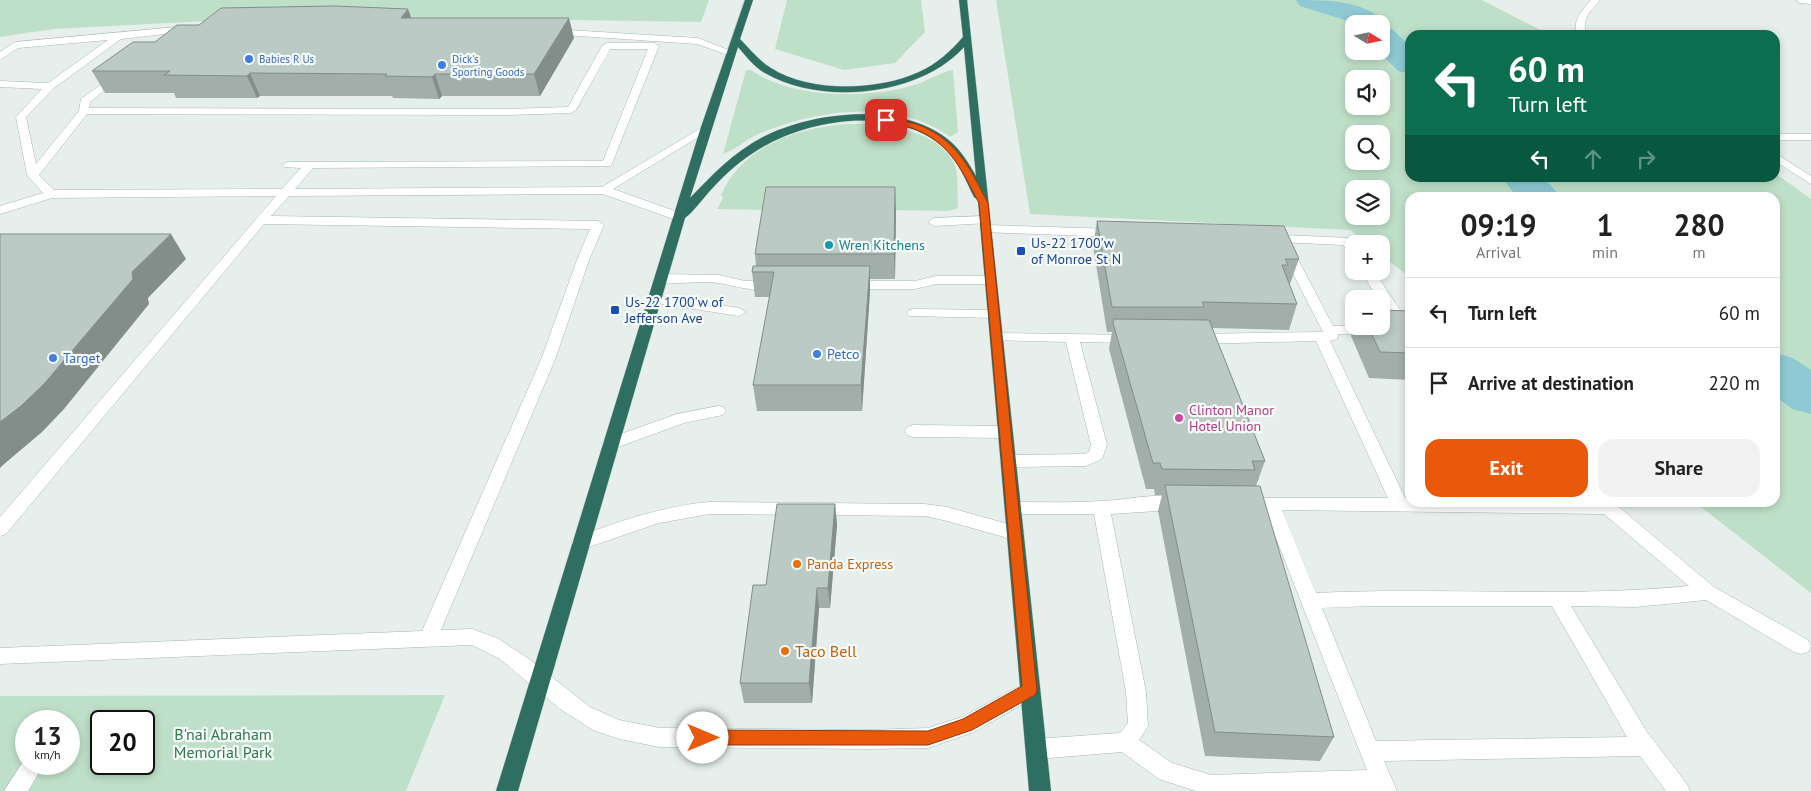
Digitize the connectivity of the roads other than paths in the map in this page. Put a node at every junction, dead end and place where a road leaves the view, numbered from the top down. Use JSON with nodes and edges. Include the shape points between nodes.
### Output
{"nodes":[{"id":1,"x":749,"y":0,"type":"edge"},
{"id":2,"x":1596,"y":0,"type":"edge"},
{"id":3,"x":1800,"y":0,"type":"edge"},
{"id":4,"x":1811,"y":1,"type":"edge"},
{"id":5,"x":963,"y":2,"type":"edge"},
{"id":6,"x":200,"y":27,"type":"edge"},
{"id":7,"x":1579,"y":30,"type":"edge"},
{"id":8,"x":175,"y":32,"type":"junction"},
{"id":9,"x":544,"y":32,"type":"edge"},
{"id":10,"x":119,"y":36,"type":"junction"},
{"id":11,"x":968,"y":36,"type":"junction"},
{"id":12,"x":735,"y":39,"type":"junction"},
{"id":13,"x":160,"y":43,"type":"edge"},
{"id":14,"x":731,"y":53,"type":"junction"},
{"id":15,"x":0,"y":57,"type":"edge"},
{"id":16,"x":130,"y":66,"type":"edge"},
{"id":17,"x":0,"y":84,"type":"edge"},
{"id":18,"x":50,"y":86,"type":"junction"},
{"id":19,"x":84,"y":111,"type":"junction"},
{"id":20,"x":705,"y":130,"type":"junction"},
{"id":21,"x":1811,"y":136,"type":"edge"},
{"id":22,"x":1780,"y":137,"type":"edge"},
{"id":23,"x":1780,"y":159,"type":"edge"},
{"id":24,"x":288,"y":165,"type":"dead end"},
{"id":25,"x":310,"y":165,"type":"junction"},
{"id":26,"x":33,"y":175,"type":"junction"},
{"id":27,"x":1811,"y":181,"type":"edge"},
{"id":28,"x":604,"y":190,"type":"junction"},
{"id":29,"x":284,"y":192,"type":"junction"},
{"id":30,"x":51,"y":194,"type":"junction"},
{"id":31,"x":984,"y":203,"type":"junction"},
{"id":32,"x":0,"y":210,"type":"edge"},
{"id":33,"x":679,"y":217,"type":"junction"},
{"id":34,"x":261,"y":220,"type":"junction"},
{"id":35,"x":934,"y":222,"type":"dead end"},
{"id":36,"x":986,"y":224,"type":"junction"},
{"id":37,"x":1124,"y":234,"type":"edge"},
{"id":38,"x":1345,"y":241,"type":"edge"},
{"id":39,"x":661,"y":278,"type":"junction"},
{"id":40,"x":990,"y":280,"type":"junction"},
{"id":41,"x":1372,"y":280,"type":"edge"},
{"id":42,"x":785,"y":285,"type":"edge"},
{"id":43,"x":835,"y":285,"type":"edge"},
{"id":44,"x":654,"y":299,"type":"junction"},
{"id":45,"x":739,"y":312,"type":"dead end"},
{"id":46,"x":914,"y":313,"type":"dead end"},
{"id":47,"x":994,"y":314,"type":"junction"},
{"id":48,"x":1405,"y":326,"type":"edge"},
{"id":49,"x":1405,"y":329,"type":"edge"},
{"id":50,"x":1325,"y":333,"type":"junction"},
{"id":51,"x":996,"y":337,"type":"junction"},
{"id":52,"x":1072,"y":338,"type":"junction"},
{"id":53,"x":1147,"y":339,"type":"edge"},
{"id":54,"x":1184,"y":339,"type":"edge"},
{"id":55,"x":718,"y":411,"type":"dead end"},
{"id":56,"x":913,"y":431,"type":"dead end"},
{"id":57,"x":1005,"y":432,"type":"junction"},
{"id":58,"x":610,"y":444,"type":"junction"},
{"id":59,"x":1008,"y":462,"type":"junction"},
{"id":60,"x":1200,"y":504,"type":"edge"},
{"id":61,"x":1228,"y":504,"type":"edge"},
{"id":62,"x":1271,"y":504,"type":"junction"},
{"id":63,"x":1399,"y":504,"type":"junction"},
{"id":64,"x":1405,"y":504,"type":"edge"},
{"id":65,"x":1609,"y":507,"type":"edge"},
{"id":66,"x":1012,"y":508,"type":"junction"},
{"id":67,"x":1101,"y":508,"type":"junction"},
{"id":68,"x":0,"y":529,"type":"edge"},
{"id":69,"x":1015,"y":533,"type":"junction"},
{"id":70,"x":580,"y":543,"type":"junction"},
{"id":71,"x":1708,"y":592,"type":"junction"},
{"id":72,"x":1557,"y":599,"type":"junction"},
{"id":73,"x":1311,"y":601,"type":"junction"},
{"id":74,"x":427,"y":640,"type":"junction"},
{"id":75,"x":1801,"y":646,"type":"dead end"},
{"id":76,"x":0,"y":656,"type":"edge"},
{"id":77,"x":540,"y":679,"type":"junction"},
{"id":78,"x":1030,"y":690,"type":"junction"},
{"id":79,"x":1640,"y":739,"type":"junction"},
{"id":80,"x":1125,"y":742,"type":"junction"},
{"id":81,"x":1036,"y":749,"type":"junction"},
{"id":82,"x":1370,"y":750,"type":"junction"},
{"id":83,"x":26,"y":775,"type":"edge"},
{"id":84,"x":1384,"y":785,"type":"edge"},
{"id":85,"x":15,"y":791,"type":"edge"},
{"id":86,"x":506,"y":791,"type":"edge"},
{"id":87,"x":1040,"y":791,"type":"edge"},
{"id":88,"x":1679,"y":791,"type":"edge"}],
"edges":[{"from":1,"to":12,"type":"highway"},
{"from":2,"to":7,"type":"street","via":[[1578,22]]},
{"from":3,"to":4,"type":"street"},
{"from":5,"to":11,"type":"highway"},
{"from":6,"to":8,"type":"street"},
{"from":8,"to":10,"type":"street"},
{"from":8,"to":13,"type":"street"},
{"from":9,"to":14,"type":"street","via":[[698,41]]},
{"from":10,"to":15,"type":"street","via":[[15,45]]},
{"from":10,"to":18,"type":"street"},
{"from":11,"to":12,"type":"highway","via":[[949,58],[922,75],[892,85],[855,88],[808,85],[777,76],[762,67]]},
{"from":11,"to":31,"type":"highway"},
{"from":12,"to":14,"type":"highway"},
{"from":14,"to":20,"type":"highway"},
{"from":16,"to":19,"type":"street","via":[[85,101]]},
{"from":17,"to":18,"type":"street"},
{"from":18,"to":26,"type":"street","via":[[21,117]]},
{"from":19,"to":25,"type":"street","via":[[571,110],[607,46],[654,46],[607,164]]},
{"from":19,"to":26,"type":"street"},
{"from":20,"to":28,"type":"street"},
{"from":20,"to":33,"type":"highway"},
{"from":21,"to":22,"type":"street"},
{"from":23,"to":27,"type":"street"},
{"from":24,"to":25,"type":"street"},
{"from":25,"to":29,"type":"street"},
{"from":26,"to":30,"type":"street"},
{"from":28,"to":29,"type":"street"},
{"from":28,"to":33,"type":"street"},
{"from":29,"to":30,"type":"street"},
{"from":29,"to":34,"type":"street"},
{"from":30,"to":32,"type":"street"},
{"from":31,"to":33,"type":"highway","via":[[960,159],[931,133],[886,120],[842,118],[792,128],[755,146],[726,169]]},
{"from":31,"to":36,"type":"highway"},
{"from":33,"to":39,"type":"highway"},
{"from":34,"to":68,"type":"street"},
{"from":34,"to":74,"type":"street","via":[[598,225],[549,357]]},
{"from":35,"to":36,"type":"street"},
{"from":36,"to":37,"type":"street"},
{"from":36,"to":40,"type":"highway"},
{"from":38,"to":50,"type":"street","via":[[1277,239]]},
{"from":39,"to":42,"type":"street"},
{"from":39,"to":44,"type":"highway"},
{"from":40,"to":43,"type":"street","via":[[936,280],[915,285]]},
{"from":40,"to":47,"type":"highway"},
{"from":41,"to":48,"type":"street"},
{"from":44,"to":45,"type":"street"},
{"from":44,"to":58,"type":"highway"},
{"from":46,"to":47,"type":"street"},
{"from":47,"to":51,"type":"highway"},
{"from":49,"to":50,"type":"street"},
{"from":50,"to":54,"type":"street"},
{"from":50,"to":63,"type":"street"},
{"from":51,"to":52,"type":"street"},
{"from":51,"to":57,"type":"highway"},
{"from":52,"to":53,"type":"street"},
{"from":52,"to":59,"type":"street","via":[[1099,445],[1096,455],[1086,460]]},
{"from":55,"to":58,"type":"street","via":[[682,418]]},
{"from":56,"to":57,"type":"street"},
{"from":57,"to":59,"type":"highway"},
{"from":58,"to":70,"type":"highway"},
{"from":59,"to":66,"type":"highway"},
{"from":60,"to":67,"type":"street","via":[[1155,503]]},
{"from":61,"to":62,"type":"street"},
{"from":62,"to":63,"type":"street"},
{"from":62,"to":73,"type":"street"},
{"from":63,"to":64,"type":"street"},
{"from":65,"to":71,"type":"street"},
{"from":66,"to":67,"type":"street"},
{"from":66,"to":69,"type":"highway"},
{"from":67,"to":80,"type":"street","via":[[1136,692],[1138,726]]},
{"from":69,"to":70,"type":"street","via":[[925,510],[709,508],[684,509],[648,517]]},
{"from":69,"to":78,"type":"highway"},
{"from":70,"to":77,"type":"highway"},
{"from":71,"to":72,"type":"street","via":[[1636,599]]},
{"from":71,"to":75,"type":"street"},
{"from":72,"to":73,"type":"street","via":[[1372,598]]},
{"from":72,"to":79,"type":"street"},
{"from":73,"to":82,"type":"street"},
{"from":74,"to":76,"type":"street"},
{"from":74,"to":77,"type":"street","via":[[472,637],[490,642]]},
{"from":77,"to":78,"type":"street","via":[[579,712],[598,722],[618,730],[663,737],[928,738],[967,725]]},
{"from":77,"to":86,"type":"highway"},
{"from":78,"to":81,"type":"highway"},
{"from":79,"to":82,"type":"street","via":[[1644,746]]},
{"from":79,"to":88,"type":"street"},
{"from":80,"to":81,"type":"street"},
{"from":80,"to":84,"type":"street","via":[[1166,772],[1211,784]]},
{"from":81,"to":87,"type":"highway"},
{"from":82,"to":84,"type":"street"},
{"from":83,"to":85,"type":"street"}]}
